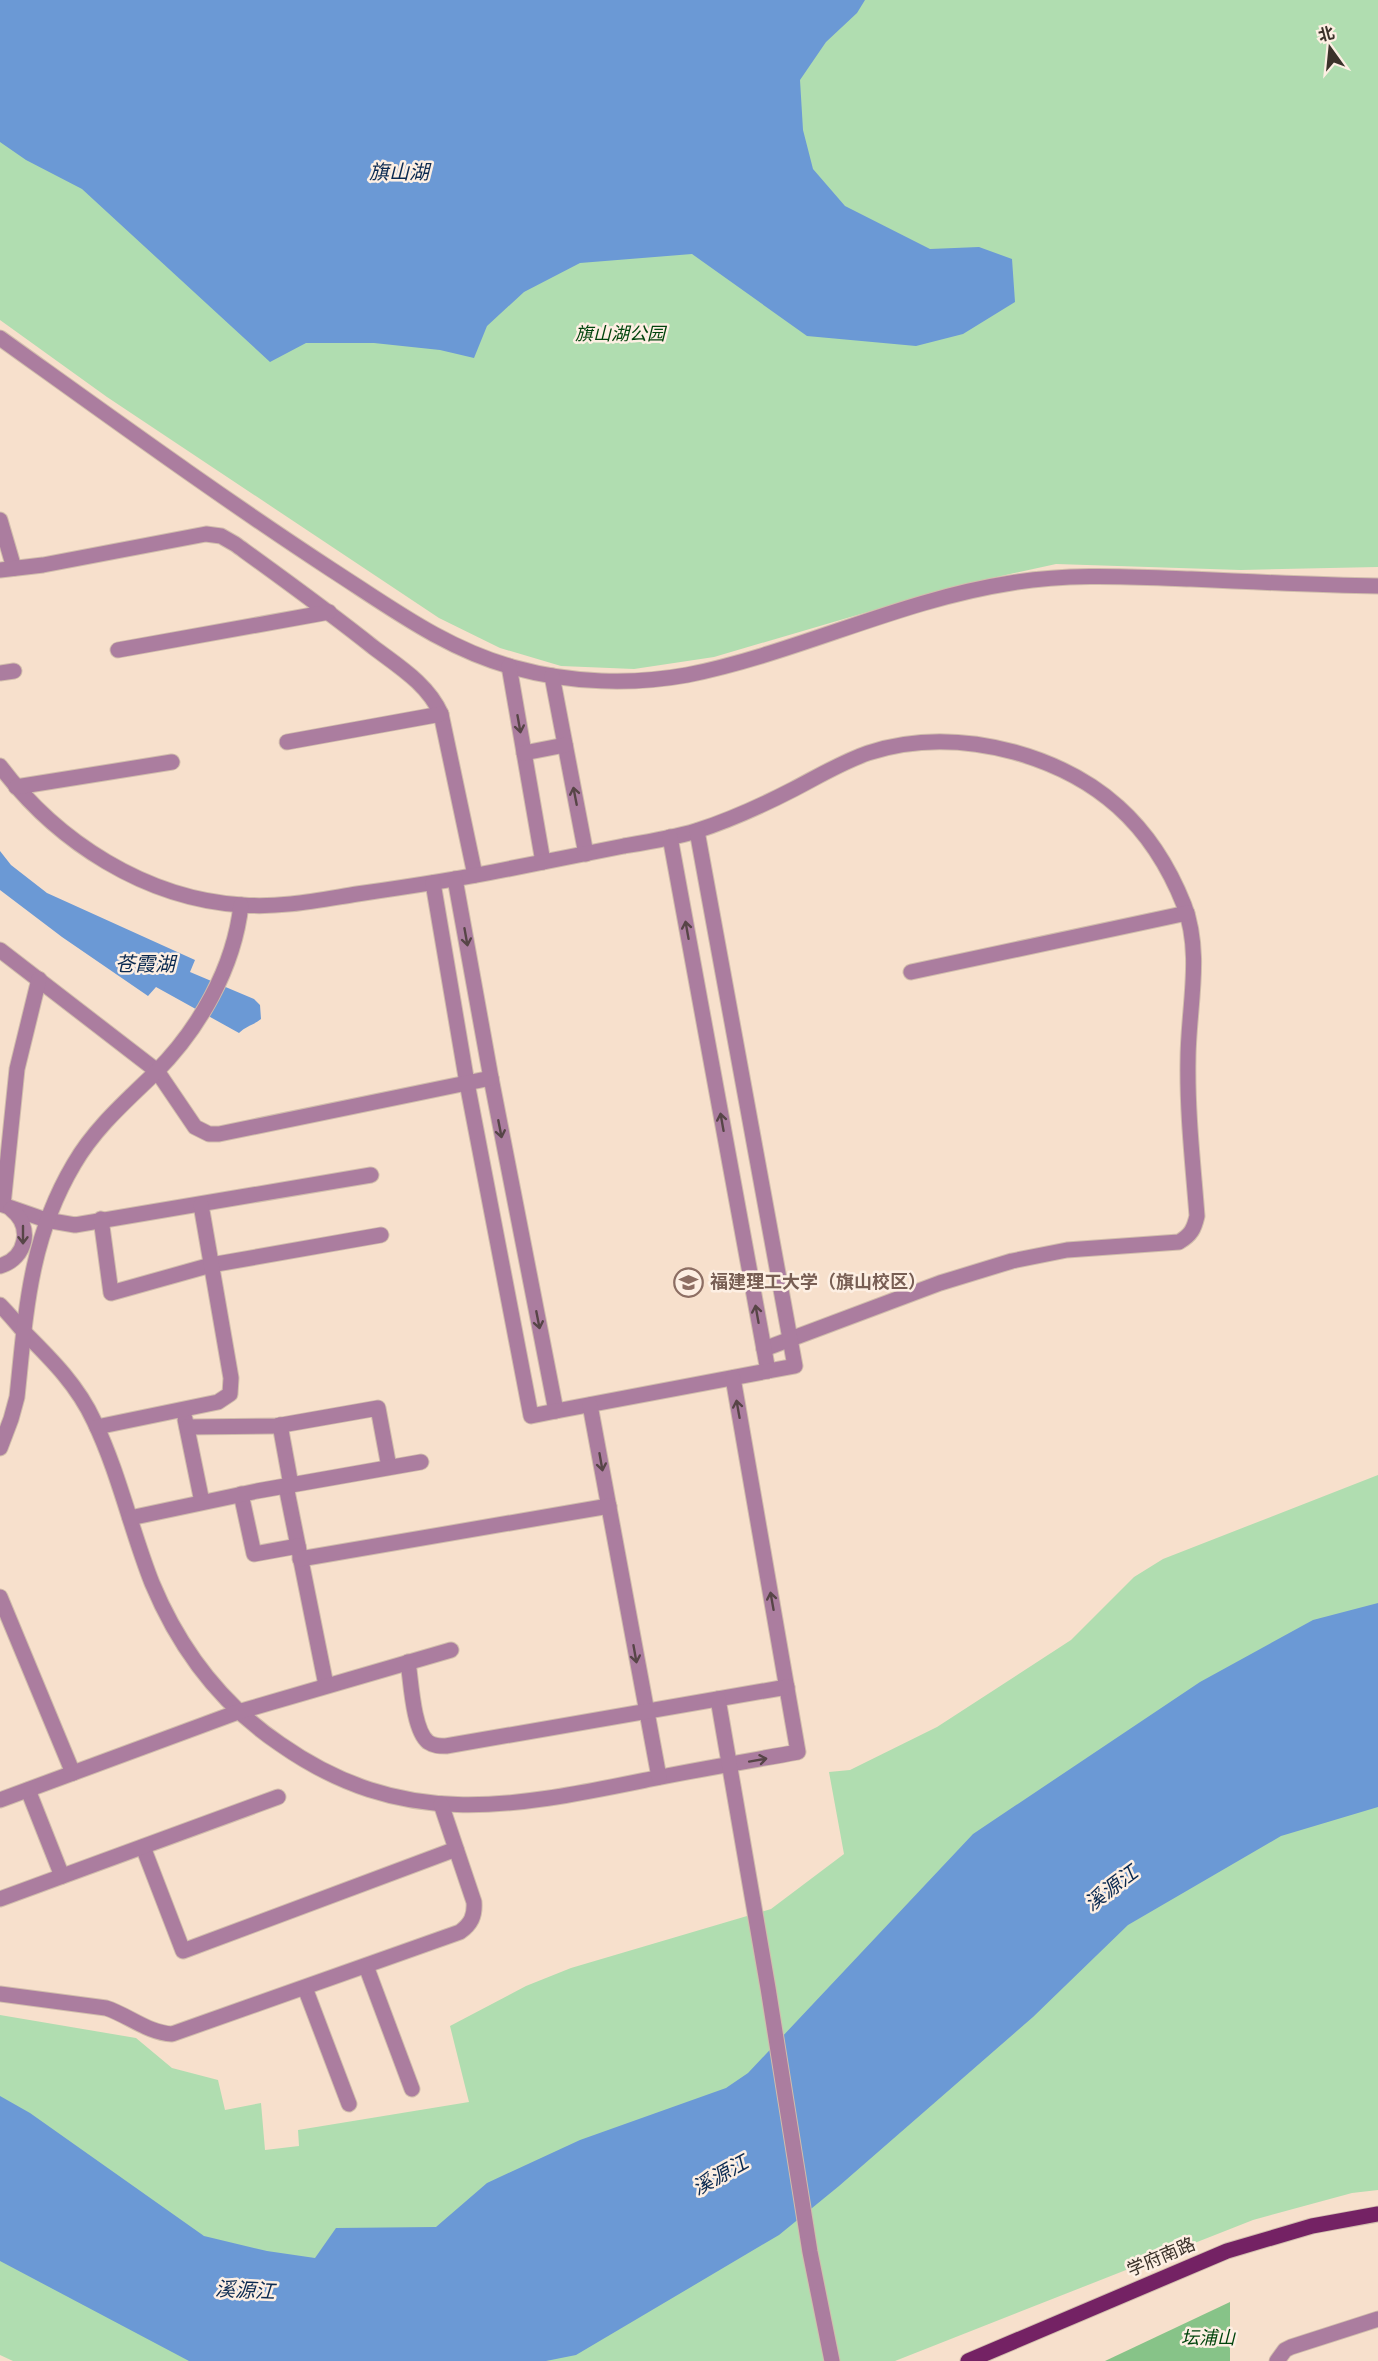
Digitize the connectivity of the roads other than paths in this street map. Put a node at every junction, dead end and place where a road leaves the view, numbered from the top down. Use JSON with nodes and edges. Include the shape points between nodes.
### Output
{"nodes":[{"id":1,"x":0,"y":338,"type":"edge"},
{"id":2,"x":0,"y":520,"type":"edge"},
{"id":3,"x":7,"y":569,"type":"edge"},
{"id":4,"x":1378,"y":586,"type":"edge"},
{"id":5,"x":329,"y":612,"type":"junction"},
{"id":6,"x":118,"y":650,"type":"dead end"},
{"id":7,"x":509,"y":666,"type":"junction"},
{"id":8,"x":552,"y":676,"type":"junction"},
{"id":9,"x":441,"y":714,"type":"junction"},
{"id":10,"x":287,"y":742,"type":"dead end"},
{"id":11,"x":565,"y":745,"type":"junction"},
{"id":12,"x":524,"y":753,"type":"junction"},
{"id":13,"x":172,"y":762,"type":"dead end"},
{"id":14,"x":0,"y":766,"type":"edge"},
{"id":15,"x":16,"y":787,"type":"junction"},
{"id":16,"x":696,"y":831,"type":"junction"},
{"id":17,"x":670,"y":837,"type":"junction"},
{"id":18,"x":586,"y":854,"type":"junction"},
{"id":19,"x":543,"y":862,"type":"junction"},
{"id":20,"x":476,"y":875,"type":"junction"},
{"id":21,"x":455,"y":879,"type":"junction"},
{"id":22,"x":433,"y":883,"type":"junction"},
{"id":23,"x":241,"y":905,"type":"junction"},
{"id":24,"x":1187,"y":914,"type":"junction"},
{"id":25,"x":0,"y":950,"type":"edge"},
{"id":26,"x":911,"y":972,"type":"dead end"},
{"id":27,"x":39,"y":980,"type":"junction"},
{"id":28,"x":157,"y":1071,"type":"junction"},
{"id":29,"x":490,"y":1078,"type":"junction"},
{"id":30,"x":467,"y":1083,"type":"junction"},
{"id":31,"x":371,"y":1175,"type":"dead end"},
{"id":32,"x":2,"y":1205,"type":"edge"},
{"id":33,"x":201,"y":1205,"type":"junction"},
{"id":34,"x":100,"y":1219,"type":"junction"},
{"id":35,"x":46,"y":1220,"type":"junction"},
{"id":36,"x":381,"y":1235,"type":"dead end"},
{"id":37,"x":211,"y":1265,"type":"junction"},
{"id":38,"x":0,"y":1266,"type":"edge"},
{"id":39,"x":0,"y":1305,"type":"edge"},
{"id":40,"x":24,"y":1331,"type":"junction"},
{"id":41,"x":790,"y":1339,"type":"junction"},
{"id":42,"x":764,"y":1349,"type":"junction"},
{"id":43,"x":768,"y":1371,"type":"junction"},
{"id":44,"x":733,"y":1378,"type":"junction"},
{"id":45,"x":590,"y":1405,"type":"junction"},
{"id":46,"x":184,"y":1410,"type":"junction"},
{"id":47,"x":556,"y":1411,"type":"junction"},
{"id":48,"x":280,"y":1425,"type":"junction"},
{"id":49,"x":97,"y":1427,"type":"junction"},
{"id":50,"x":187,"y":1427,"type":"junction"},
{"id":51,"x":0,"y":1448,"type":"edge"},
{"id":52,"x":421,"y":1462,"type":"dead end"},
{"id":53,"x":389,"y":1467,"type":"junction"},
{"id":54,"x":289,"y":1485,"type":"junction"},
{"id":55,"x":242,"y":1494,"type":"junction"},
{"id":56,"x":202,"y":1502,"type":"junction"},
{"id":57,"x":609,"y":1506,"type":"junction"},
{"id":58,"x":130,"y":1518,"type":"junction"},
{"id":59,"x":299,"y":1553,"type":"junction"},
{"id":60,"x":0,"y":1597,"type":"edge"},
{"id":61,"x":451,"y":1650,"type":"dead end"},
{"id":62,"x":408,"y":1662,"type":"junction"},
{"id":63,"x":326,"y":1685,"type":"junction"},
{"id":64,"x":787,"y":1687,"type":"junction"},
{"id":65,"x":718,"y":1699,"type":"junction"},
{"id":66,"x":238,"y":1712,"type":"junction"},
{"id":67,"x":646,"y":1712,"type":"junction"},
{"id":68,"x":729,"y":1765,"type":"junction"},
{"id":69,"x":73,"y":1773,"type":"junction"},
{"id":70,"x":659,"y":1778,"type":"junction"},
{"id":71,"x":28,"y":1790,"type":"junction"},
{"id":72,"x":278,"y":1797,"type":"dead end"},
{"id":73,"x":0,"y":1800,"type":"edge"},
{"id":74,"x":441,"y":1804,"type":"junction"},
{"id":75,"x":143,"y":1847,"type":"junction"},
{"id":76,"x":456,"y":1849,"type":"junction"},
{"id":77,"x":62,"y":1876,"type":"junction"},
{"id":78,"x":0,"y":1899,"type":"edge"},
{"id":79,"x":366,"y":1966,"type":"junction"},
{"id":80,"x":305,"y":1988,"type":"junction"},
{"id":81,"x":0,"y":1994,"type":"edge"},
{"id":82,"x":412,"y":2089,"type":"dead end"},
{"id":83,"x":349,"y":2104,"type":"dead end"},
{"id":84,"x":1378,"y":2214,"type":"edge"},
{"id":85,"x":1378,"y":2319,"type":"edge"},
{"id":86,"x":832,"y":2361,"type":"edge"},
{"id":87,"x":968,"y":2361,"type":"edge"},
{"id":88,"x":1277,"y":2361,"type":"edge"}],
"edges":[{"from":1,"to":7,"type":"street","via":[[265,527],[418,626],[466,652]]},
{"from":2,"to":3,"type":"street"},
{"from":3,"to":5,"type":"street","via":[[214,534],[236,544]]},
{"from":4,"to":8,"type":"street","via":[[1118,576],[1035,579],[951,596],[684,675],[600,681]]},
{"from":5,"to":6,"type":"street"},
{"from":5,"to":9,"type":"street","via":[[421,685]]},
{"from":7,"to":8,"type":"street"},
{"from":7,"to":12,"type":"street","one_way":true},
{"from":8,"to":11,"type":"street"},
{"from":9,"to":10,"type":"street"},
{"from":9,"to":20,"type":"street"},
{"from":11,"to":12,"type":"street"},
{"from":18,"to":11,"type":"street","one_way":true},
{"from":12,"to":19,"type":"street"},
{"from":13,"to":15,"type":"street"},
{"from":14,"to":15,"type":"street"},
{"from":15,"to":23,"type":"street","via":[[72,840],[109,863],[154,885]]},
{"from":16,"to":17,"type":"street"},
{"from":16,"to":24,"type":"street","via":[[755,808],[871,752],[910,743],[971,742],[1041,759],[1065,769],[1115,802],[1152,844],[1169,871]]},
{"from":16,"to":41,"type":"street"},
{"from":17,"to":18,"type":"street"},
{"from":42,"to":17,"type":"street","one_way":true},
{"from":18,"to":19,"type":"street"},
{"from":19,"to":20,"type":"street"},
{"from":20,"to":21,"type":"street"},
{"from":21,"to":22,"type":"street"},
{"from":21,"to":29,"type":"street","one_way":true},
{"from":22,"to":23,"type":"street","via":[[316,901]]},
{"from":22,"to":30,"type":"street"},
{"from":23,"to":28,"type":"street","via":[[231,949],[211,998],[193,1028]]},
{"from":24,"to":26,"type":"street"},
{"from":24,"to":41,"type":"street","via":[[1194,970],[1188,1090],[1197,1216],[1189,1236],[1167,1244],[1067,1250],[1001,1264]]},
{"from":25,"to":27,"type":"street"},
{"from":27,"to":28,"type":"street"},
{"from":27,"to":32,"type":"street","via":[[17,1069]]},
{"from":28,"to":30,"type":"street","via":[[188,1119],[209,1134]]},
{"from":28,"to":35,"type":"street","via":[[97,1130],[73,1165]]},
{"from":29,"to":30,"type":"street"},
{"from":29,"to":47,"type":"street","one_way":true},
{"from":30,"to":47,"type":"street","via":[[531,1416]]},
{"from":31,"to":33,"type":"street"},
{"from":32,"to":35,"type":"street"},
{"from":32,"to":38,"type":"street","one_way":true,"via":[[20,1218],[25,1239],[15,1258]]},
{"from":33,"to":34,"type":"street"},
{"from":33,"to":37,"type":"street"},
{"from":34,"to":35,"type":"street","via":[[75,1225]]},
{"from":34,"to":37,"type":"street","via":[[111,1293]]},
{"from":35,"to":40,"type":"street","via":[[34,1258]]},
{"from":36,"to":37,"type":"street"},
{"from":37,"to":46,"type":"street","via":[[232,1387],[225,1399]]},
{"from":39,"to":40,"type":"street"},
{"from":40,"to":49,"type":"street","via":[[83,1399]]},
{"from":40,"to":51,"type":"street","via":[[17,1397]]},
{"from":41,"to":42,"type":"street"},
{"from":41,"to":43,"type":"street","via":[[795,1366]]},
{"from":42,"to":43,"type":"street"},
{"from":43,"to":44,"type":"street"},
{"from":44,"to":45,"type":"street"},
{"from":64,"to":44,"type":"street","one_way":true},
{"from":45,"to":47,"type":"street"},
{"from":45,"to":57,"type":"street","one_way":true},
{"from":46,"to":49,"type":"street"},
{"from":46,"to":50,"type":"street"},
{"from":48,"to":50,"type":"street"},
{"from":48,"to":53,"type":"street","via":[[378,1408]]},
{"from":48,"to":54,"type":"street"},
{"from":49,"to":58,"type":"street"},
{"from":50,"to":56,"type":"street"},
{"from":52,"to":53,"type":"street"},
{"from":53,"to":54,"type":"street"},
{"from":54,"to":55,"type":"street"},
{"from":54,"to":59,"type":"street"},
{"from":55,"to":56,"type":"street"},
{"from":55,"to":59,"type":"street","via":[[254,1554]]},
{"from":56,"to":58,"type":"street"},
{"from":57,"to":59,"type":"street"},
{"from":57,"to":67,"type":"street","one_way":true},
{"from":58,"to":66,"type":"street","via":[[151,1580],[176,1632],[205,1675]]},
{"from":59,"to":63,"type":"street"},
{"from":60,"to":69,"type":"street"},
{"from":61,"to":62,"type":"street"},
{"from":62,"to":63,"type":"street"},
{"from":62,"to":67,"type":"street","via":[[420,1731],[429,1743],[437,1746]]},
{"from":63,"to":66,"type":"street"},
{"from":64,"to":65,"type":"street"},
{"from":68,"to":64,"type":"street","one_way":true,"via":[[798,1752]]},
{"from":65,"to":67,"type":"street"},
{"from":65,"to":68,"type":"street"},
{"from":66,"to":69,"type":"street"},
{"from":66,"to":74,"type":"street","via":[[289,1750],[341,1779],[389,1795]]},
{"from":67,"to":70,"type":"street"},
{"from":68,"to":70,"type":"street"},
{"from":68,"to":86,"type":"street","via":[[810,2252]]},
{"from":69,"to":71,"type":"street"},
{"from":70,"to":74,"type":"street","via":[[531,1802]]},
{"from":71,"to":73,"type":"street"},
{"from":71,"to":77,"type":"street"},
{"from":72,"to":75,"type":"street"},
{"from":74,"to":76,"type":"street"},
{"from":75,"to":76,"type":"street","via":[[183,1951]]},
{"from":75,"to":77,"type":"street"},
{"from":76,"to":79,"type":"street","via":[[474,1902],[475,1911],[468,1927]]},
{"from":77,"to":78,"type":"street"},
{"from":79,"to":80,"type":"street"},
{"from":79,"to":82,"type":"street"},
{"from":80,"to":81,"type":"street","via":[[172,2034],[162,2034],[106,2008]]},
{"from":80,"to":83,"type":"street"},
{"from":84,"to":87,"type":"main road","name":"学府南路","via":[[1311,2226],[1227,2251]]},
{"from":85,"to":88,"type":"street","via":[[1291,2347]]}]}
